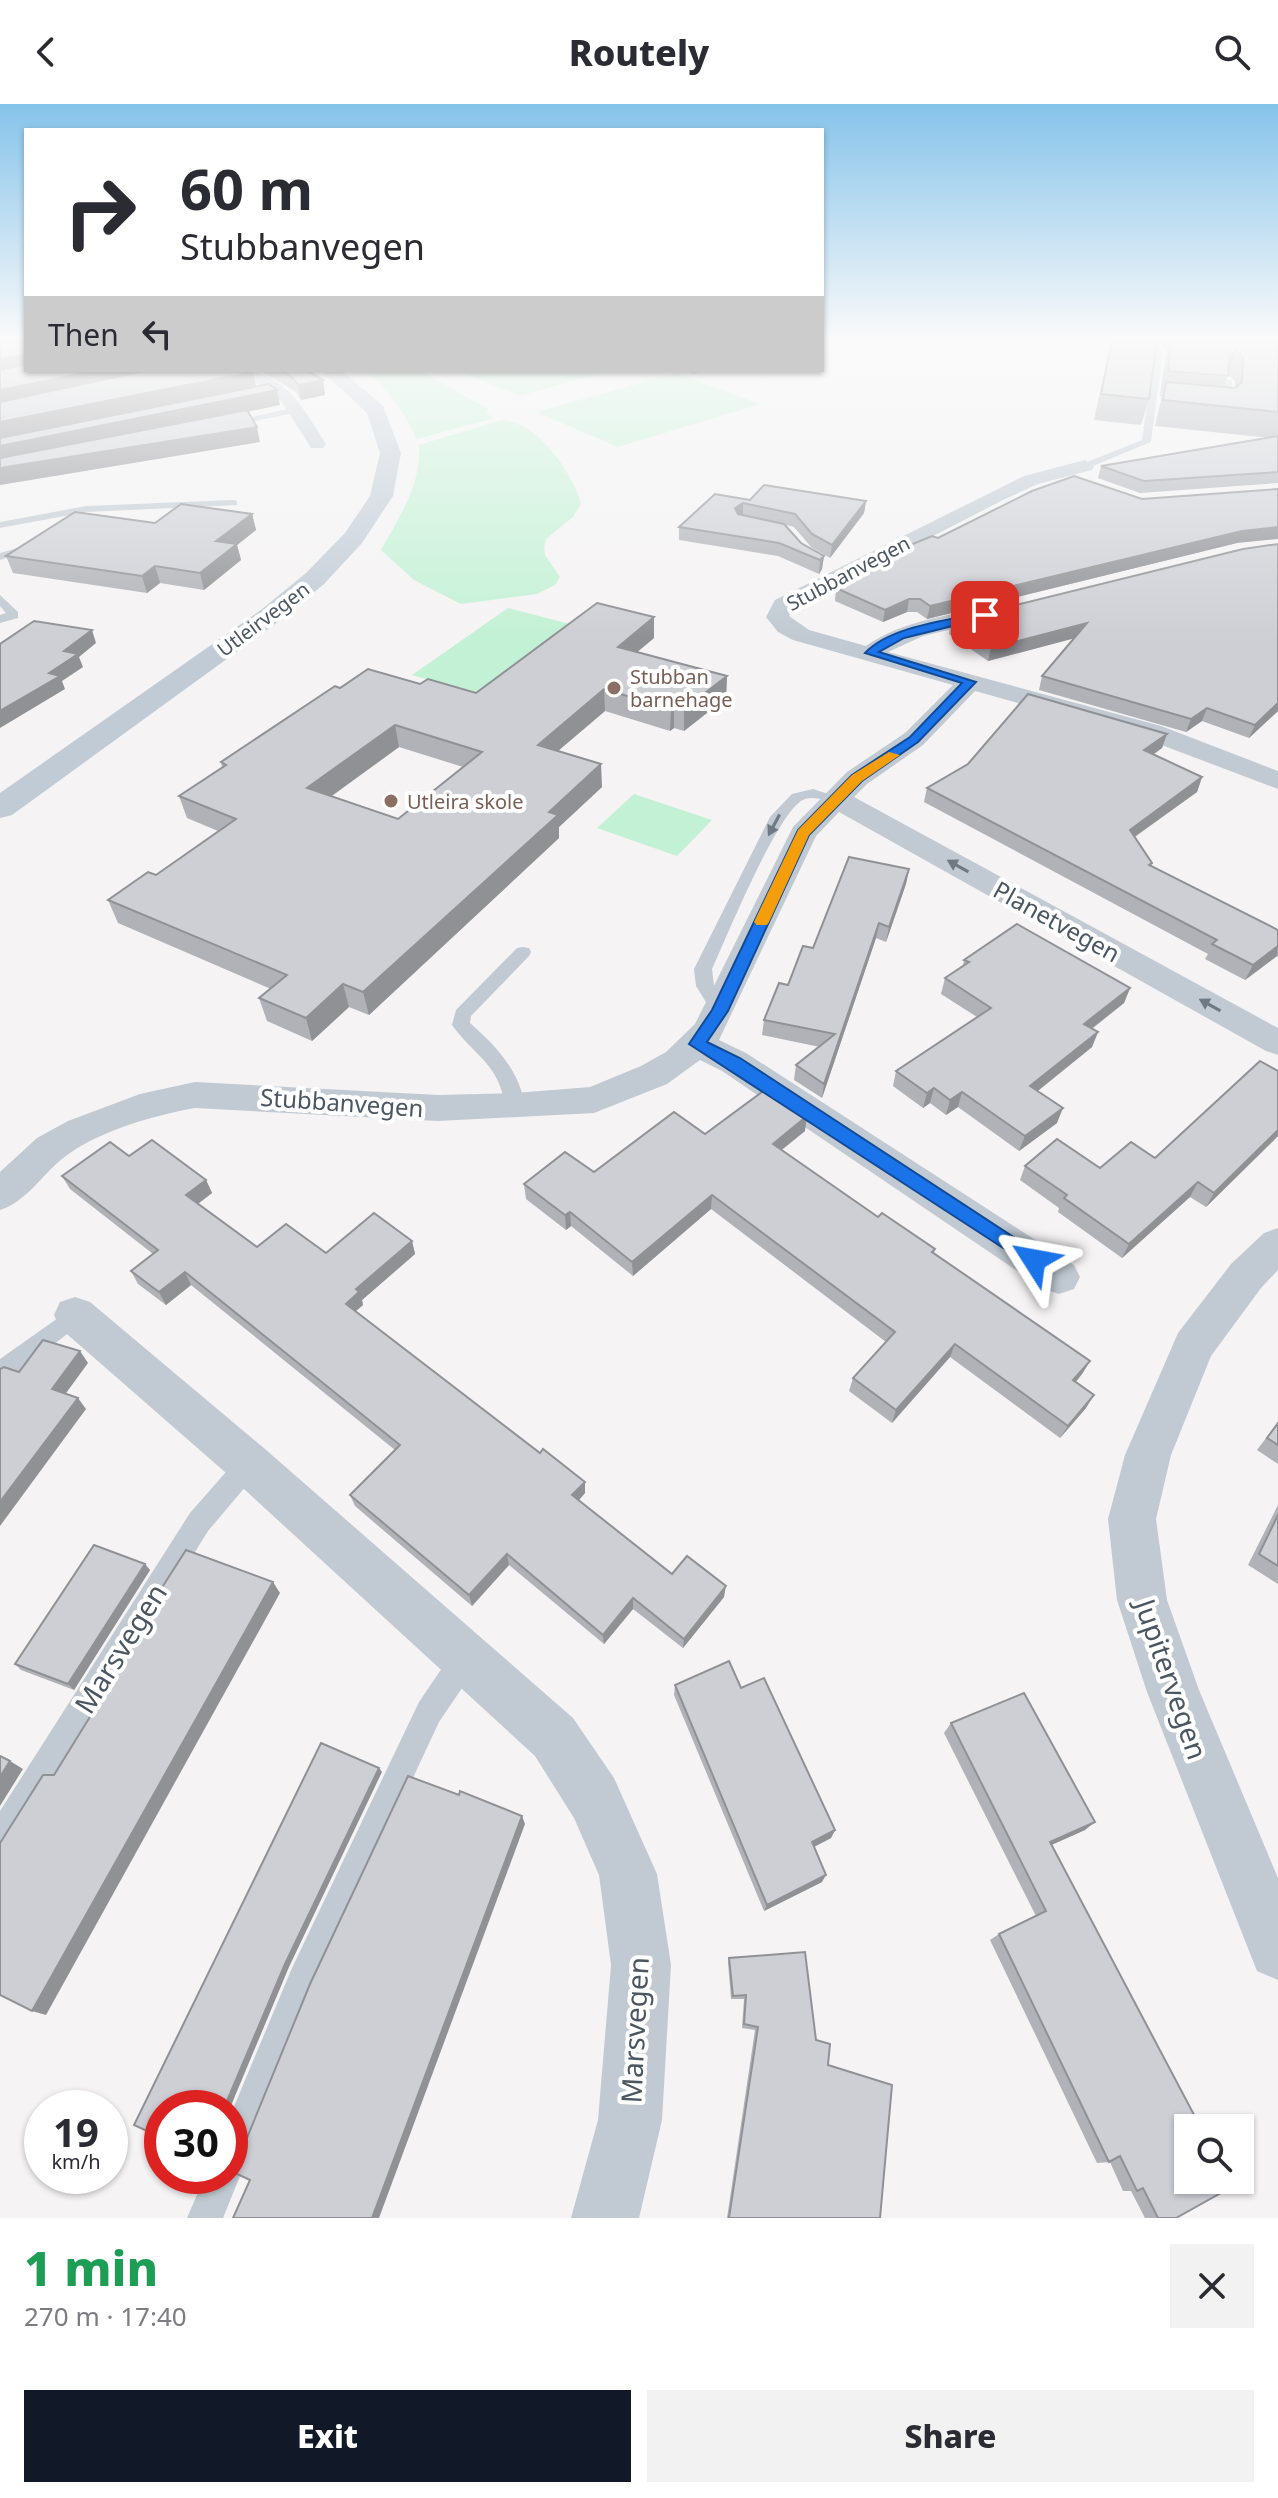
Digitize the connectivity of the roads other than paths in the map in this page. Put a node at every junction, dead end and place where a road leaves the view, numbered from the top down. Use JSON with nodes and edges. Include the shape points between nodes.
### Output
{"nodes":[{"id":1,"x":314,"y":440,"type":"edge"},
{"id":2,"x":388,"y":440,"type":"edge"},
{"id":3,"x":1146,"y":440,"type":"edge"},
{"id":4,"x":317,"y":444,"type":"dead end"},
{"id":5,"x":1089,"y":477,"type":"joint"},
{"id":6,"x":233,"y":503,"type":"dead end"},
{"id":7,"x":0,"y":525,"type":"edge"},
{"id":8,"x":24,"y":549,"type":"edge"},
{"id":9,"x":0,"y":557,"type":"edge"},
{"id":10,"x":0,"y":599,"type":"edge"},
{"id":11,"x":1019,"y":606,"type":"edge"},
{"id":12,"x":0,"y":619,"type":"edge"},
{"id":13,"x":871,"y":653,"type":"junction"},
{"id":14,"x":970,"y":682,"type":"junction"},
{"id":15,"x":1276,"y":778,"type":"edge"},
{"id":16,"x":836,"y":799,"type":"junction"},
{"id":17,"x":0,"y":808,"type":"edge"},
{"id":18,"x":523,"y":952,"type":"dead end"},
{"id":19,"x":1278,"y":1043,"type":"edge"},
{"id":20,"x":697,"y":1044,"type":"junction"},
{"id":21,"x":515,"y":1106,"type":"junction"},
{"id":22,"x":0,"y":1195,"type":"edge"},
{"id":23,"x":1278,"y":1244,"type":"edge"},
{"id":24,"x":1059,"y":1277,"type":"dead end"},
{"id":25,"x":75,"y":1315,"type":"joint"},
{"id":26,"x":0,"y":1372,"type":"edge"},
{"id":27,"x":249,"y":1464,"type":"junction"},
{"id":28,"x":467,"y":1656,"type":"junction"},
{"id":29,"x":0,"y":1838,"type":"edge"},
{"id":30,"x":1278,"y":1950,"type":"edge"},
{"id":31,"x":248,"y":2114,"type":"edge"},
{"id":32,"x":215,"y":2194,"type":"edge"},
{"id":33,"x":205,"y":2218,"type":"edge"},
{"id":34,"x":605,"y":2218,"type":"edge"}],
"edges":[{"from":1,"to":4,"type":"street"},
{"from":2,"to":17,"type":"main road","name":"Utleirvegen","via":[[389,473],[375,509],[343,554],[291,599]]},
{"from":3,"to":5,"type":"lane","name":"Stubbanvegen"},
{"from":5,"to":13,"type":"street","name":"Stubbanvegen","via":[[1056,473],[996,496],[779,610],[777,617],[791,631]]},
{"from":6,"to":7,"type":"lane","via":[[145,503],[45,512]]},
{"from":8,"to":9,"type":"lane"},
{"from":10,"to":12,"type":"lane","via":[[14,615]]},
{"from":11,"to":13,"type":"street","via":[[900,636]]},
{"from":13,"to":14,"type":"street","name":"Stubbanvegen"},
{"from":14,"to":15,"type":"street","via":[[1137,727]]},
{"from":14,"to":16,"type":"street","name":"Stubbanvegen","via":[[914,739]]},
{"from":19,"to":16,"type":"street","name":"Planetvegen","one_way":true},
{"from":16,"to":20,"type":"street","name":"Stubbanvegen","via":[[803,833],[720,1011]]},
{"from":18,"to":21,"type":"lane","via":[[462,1014],[461,1025],[497,1058],[514,1089]]},
{"from":20,"to":21,"type":"street","name":"Stubbanvegen","via":[[654,1075],[594,1100]]},
{"from":20,"to":24,"type":"street","via":[[734,1062]]},
{"from":21,"to":22,"type":"street","name":"Stubbanvegen","via":[[438,1108],[195,1095],[153,1103],[81,1131],[50,1148]]},
{"from":23,"to":30,"type":"street","name":"Jupitervegen","via":[[1246,1276],[1193,1346],[1148,1455],[1132,1519],[1142,1600],[1173,1692]]},
{"from":25,"to":26,"type":"lane","name":"Marsvegen"},
{"from":25,"to":27,"type":"street","name":"Marsvegen"},
{"from":27,"to":28,"type":"street","name":"Marsvegen"},
{"from":27,"to":29,"type":"lane","name":"Marsvegen","via":[[199,1522]]},
{"from":28,"to":31,"type":"lane","via":[[429,1712],[303,1979]]},
{"from":28,"to":34,"type":"street","name":"Marsvegen","via":[[554,1737],[594,1798],[628,1874],[641,1965],[630,2120]]},
{"from":32,"to":33,"type":"lane"}]}
